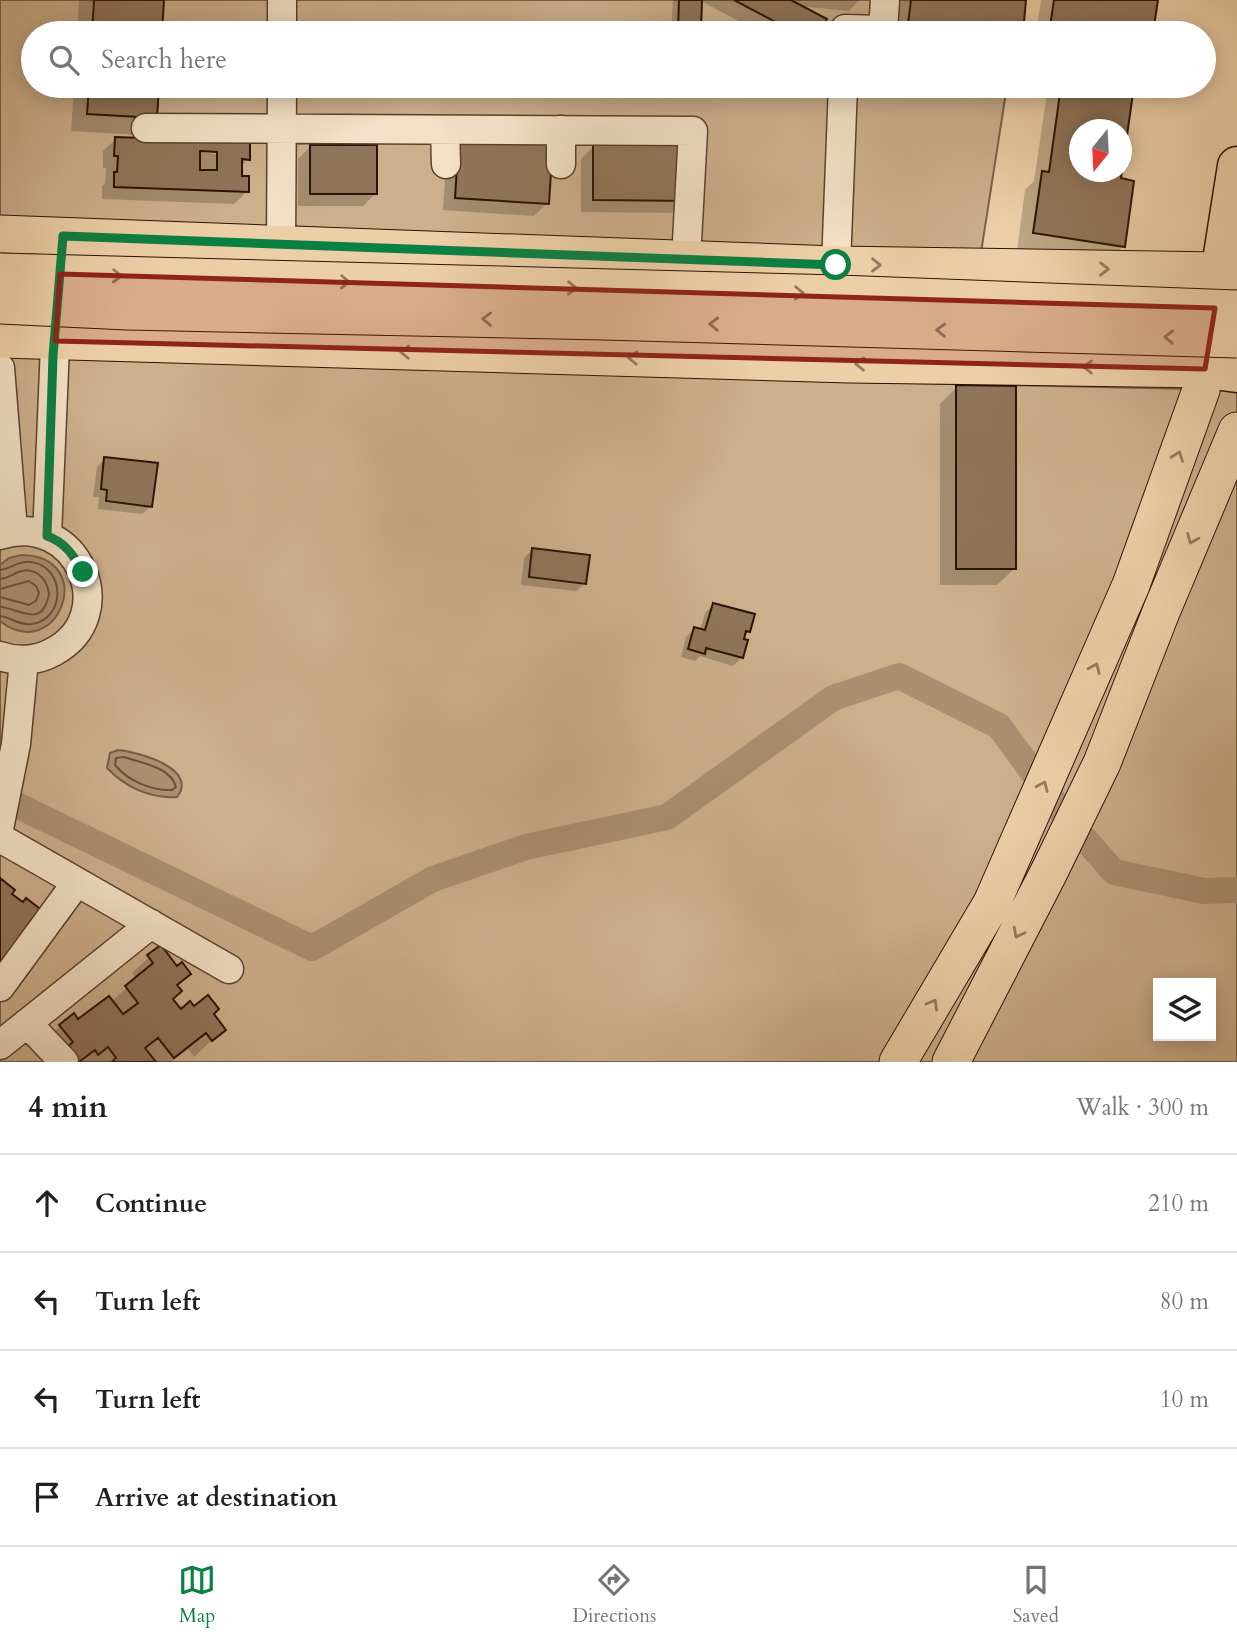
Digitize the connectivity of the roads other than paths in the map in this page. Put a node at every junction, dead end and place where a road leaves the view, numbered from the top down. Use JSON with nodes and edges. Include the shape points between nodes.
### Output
{"nodes":[{"id":1,"x":282,"y":0,"type":"edge"},
{"id":2,"x":885,"y":0,"type":"edge"},
{"id":3,"x":282,"y":21,"type":"edge"},
{"id":4,"x":884,"y":21,"type":"edge"},
{"id":5,"x":282,"y":98,"type":"edge"},
{"id":6,"x":843,"y":98,"type":"edge"},
{"id":7,"x":146,"y":128,"type":"dead end"},
{"id":8,"x":282,"y":129,"type":"junction"},
{"id":9,"x":445,"y":130,"type":"junction"},
{"id":10,"x":561,"y":130,"type":"junction"},
{"id":11,"x":446,"y":164,"type":"dead end"},
{"id":12,"x":561,"y":164,"type":"dead end"},
{"id":13,"x":1237,"y":166,"type":"edge"},
{"id":14,"x":6,"y":234,"type":"edge"},
{"id":15,"x":63,"y":236,"type":"junction"},
{"id":16,"x":281,"y":244,"type":"junction"},
{"id":17,"x":686,"y":260,"type":"junction"},
{"id":18,"x":836,"y":265,"type":"junction"},
{"id":19,"x":1228,"y":271,"type":"edge"},
{"id":20,"x":0,"y":272,"type":"edge"},
{"id":21,"x":0,"y":305,"type":"edge"},
{"id":22,"x":1237,"y":309,"type":"edge"},
{"id":23,"x":0,"y":339,"type":"edge"},
{"id":24,"x":1237,"y":339,"type":"edge"},
{"id":25,"x":55,"y":341,"type":"junction"},
{"id":26,"x":0,"y":348,"type":"edge"},
{"id":27,"x":0,"y":368,"type":"edge"},
{"id":28,"x":1221,"y":371,"type":"edge"},
{"id":29,"x":1237,"y":431,"type":"edge"},
{"id":30,"x":7,"y":533,"type":"edge"},
{"id":31,"x":47,"y":536,"type":"junction"},
{"id":32,"x":12,"y":658,"type":"edge"},
{"id":33,"x":0,"y":824,"type":"edge"},
{"id":34,"x":0,"y":838,"type":"edge"},
{"id":35,"x":77,"y":882,"type":"junction"},
{"id":36,"x":151,"y":924,"type":"junction"},
{"id":37,"x":229,"y":969,"type":"dead end"},
{"id":38,"x":0,"y":987,"type":"edge"},
{"id":39,"x":27,"y":1023,"type":"junction"},
{"id":40,"x":0,"y":1045,"type":"edge"},
{"id":41,"x":64,"y":1062,"type":"edge"},
{"id":42,"x":898,"y":1062,"type":"edge"},
{"id":43,"x":951,"y":1062,"type":"edge"}],
"edges":[{"from":1,"to":3,"type":"street"},
{"from":2,"to":4,"type":"street"},
{"from":5,"to":8,"type":"street"},
{"from":6,"to":18,"type":"street"},
{"from":7,"to":8,"type":"street"},
{"from":8,"to":9,"type":"street"},
{"from":8,"to":16,"type":"street"},
{"from":9,"to":10,"type":"street"},
{"from":9,"to":11,"type":"street"},
{"from":10,"to":12,"type":"street"},
{"from":10,"to":17,"type":"street","via":[[693,131]]},
{"from":13,"to":19,"type":"highway"},
{"from":14,"to":15,"type":"main road"},
{"from":14,"to":23,"type":"street"},
{"from":15,"to":16,"type":"main road"},
{"from":15,"to":25,"type":"street"},
{"from":16,"to":17,"type":"main road"},
{"from":17,"to":18,"type":"main road"},
{"from":18,"to":19,"type":"main road","one_way":true},
{"from":19,"to":28,"type":"highway"},
{"from":20,"to":22,"type":"main road","one_way":true,"bridge":true},
{"from":24,"to":21,"type":"main road","one_way":true,"bridge":true},
{"from":23,"to":25,"type":"main road"},
{"from":23,"to":26,"type":"street"},
{"from":28,"to":25,"type":"main road","one_way":true},
{"from":25,"to":31,"type":"street"},
{"from":27,"to":30,"type":"street"},
{"from":42,"to":28,"type":"main road","one_way":true,"via":[[992,902],[1131,585],[1201,390]]},
{"from":29,"to":43,"type":"main road","one_way":true,"via":[[1102,764]]},
{"from":30,"to":31,"type":"street","via":[[35,531]]},
{"from":31,"to":32,"type":"street","via":[[73,554],[83,572],[86,612],[63,647],[44,657]]},
{"from":32,"to":33,"type":"street","via":[[16,744]]},
{"from":34,"to":35,"type":"street"},
{"from":35,"to":36,"type":"street"},
{"from":35,"to":38,"type":"street"},
{"from":36,"to":37,"type":"street"},
{"from":36,"to":39,"type":"street"},
{"from":39,"to":40,"type":"street"},
{"from":39,"to":41,"type":"street"}]}
